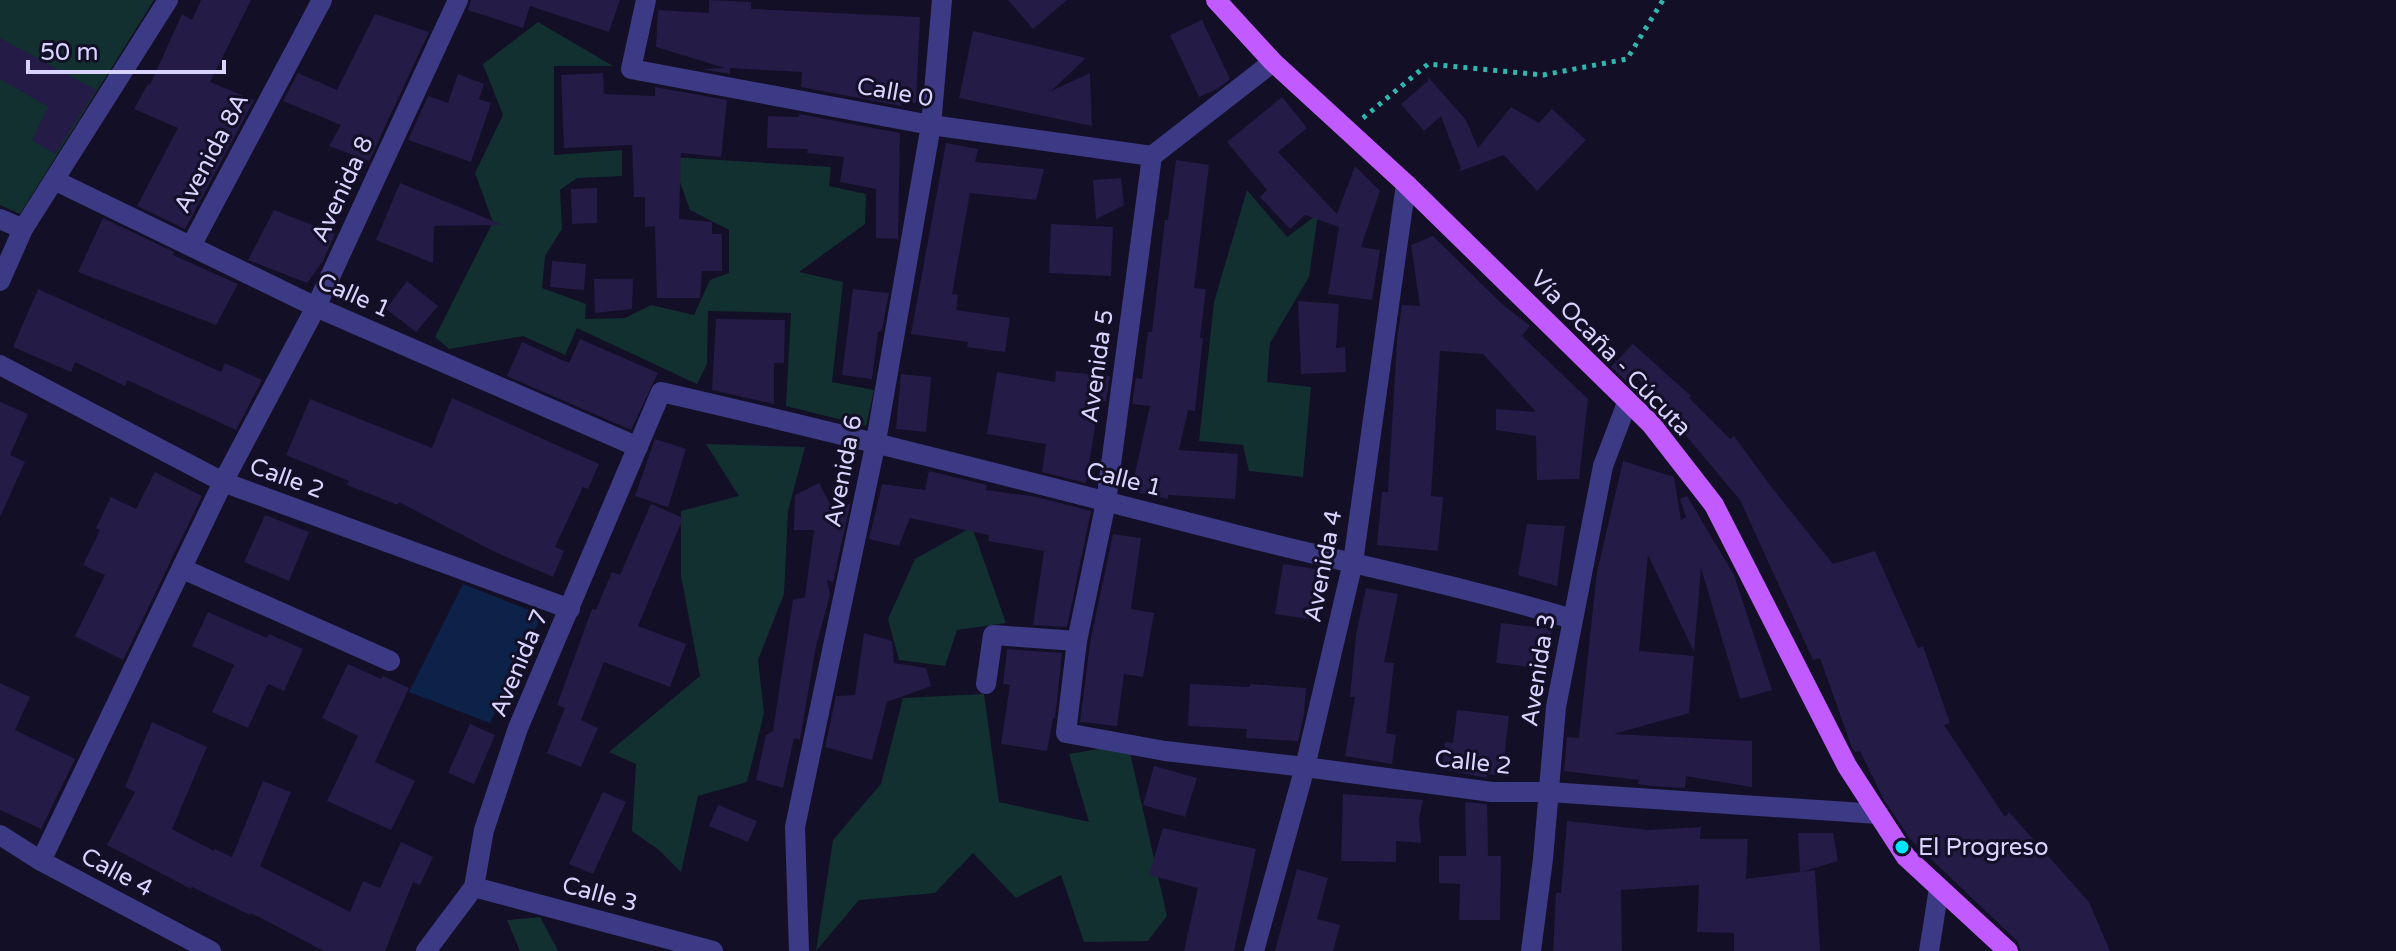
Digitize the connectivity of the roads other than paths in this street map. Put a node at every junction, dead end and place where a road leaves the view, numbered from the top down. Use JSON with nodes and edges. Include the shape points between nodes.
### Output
{"nodes":[{"id":1,"x":168,"y":0,"type":"edge"},
{"id":2,"x":322,"y":0,"type":"edge"},
{"id":3,"x":458,"y":0,"type":"edge"},
{"id":4,"x":646,"y":0,"type":"edge"},
{"id":5,"x":942,"y":0,"type":"edge"},
{"id":6,"x":1216,"y":0,"type":"edge"},
{"id":7,"x":1273,"y":62,"type":"junction"},
{"id":8,"x":931,"y":125,"type":"junction"},
{"id":9,"x":1152,"y":156,"type":"junction"},
{"id":10,"x":54,"y":180,"type":"junction"},
{"id":11,"x":1406,"y":184,"type":"junction"},
{"id":12,"x":0,"y":219,"type":"edge"},
{"id":13,"x":23,"y":229,"type":"junction"},
{"id":14,"x":191,"y":246,"type":"junction"},
{"id":15,"x":0,"y":281,"type":"edge"},
{"id":16,"x":316,"y":307,"type":"junction"},
{"id":17,"x":0,"y":365,"type":"edge"},
{"id":18,"x":661,"y":392,"type":"joint"},
{"id":19,"x":1627,"y":403,"type":"junction"},
{"id":20,"x":876,"y":441,"type":"junction"},
{"id":21,"x":638,"y":447,"type":"junction"},
{"id":22,"x":223,"y":482,"type":"junction"},
{"id":23,"x":1106,"y":502,"type":"junction"},
{"id":24,"x":1353,"y":562,"type":"junction"},
{"id":25,"x":183,"y":569,"type":"junction"},
{"id":26,"x":570,"y":609,"type":"junction"},
{"id":27,"x":1572,"y":619,"type":"junction"},
{"id":28,"x":1077,"y":641,"type":"junction"},
{"id":29,"x":390,"y":661,"type":"dead end"},
{"id":30,"x":986,"y":684,"type":"dead end"},
{"id":31,"x":1066,"y":733,"type":"joint"},
{"id":32,"x":1305,"y":767,"type":"junction"},
{"id":33,"x":1549,"y":792,"type":"junction"},
{"id":34,"x":1878,"y":814,"type":"junction"},
{"id":35,"x":0,"y":835,"type":"edge"},
{"id":36,"x":41,"y":861,"type":"junction"},
{"id":37,"x":474,"y":887,"type":"junction"},
{"id":38,"x":1939,"y":888,"type":"junction"},
{"id":39,"x":211,"y":951,"type":"edge"},
{"id":40,"x":426,"y":951,"type":"edge"},
{"id":41,"x":713,"y":951,"type":"edge"},
{"id":42,"x":799,"y":951,"type":"edge"},
{"id":43,"x":1254,"y":951,"type":"edge"},
{"id":44,"x":1531,"y":951,"type":"edge"},
{"id":45,"x":1929,"y":951,"type":"edge"},
{"id":46,"x":2008,"y":951,"type":"edge"}],
"edges":[{"from":1,"to":10,"type":"street"},
{"from":2,"to":14,"type":"street","name":"Avenida 8A"},
{"from":3,"to":16,"type":"street","name":"Avenida 8"},
{"from":4,"to":8,"type":"street","name":"Calle 0","via":[[631,69]]},
{"from":5,"to":8,"type":"street","name":"Avenida 6"},
{"from":6,"to":7,"type":"main road","name":"Vía Ocaña - Cúcuta"},
{"from":7,"to":9,"type":"street"},
{"from":7,"to":11,"type":"main road","name":"Vía Ocaña - Cúcuta"},
{"from":8,"to":9,"type":"street","name":"Calle 0"},
{"from":8,"to":20,"type":"street","name":"Avenida 6"},
{"from":9,"to":23,"type":"street","name":"Avenida 5"},
{"from":10,"to":13,"type":"street"},
{"from":10,"to":14,"type":"street","name":"Calle 1"},
{"from":11,"to":19,"type":"main road","name":"Vía Ocaña - Cúcuta"},
{"from":11,"to":24,"type":"street","name":"Avenida 4"},
{"from":12,"to":13,"type":"street"},
{"from":13,"to":15,"type":"street"},
{"from":14,"to":16,"type":"street","name":"Calle 1"},
{"from":16,"to":21,"type":"street","name":"Calle 1"},
{"from":16,"to":22,"type":"street","name":"Avenida 8"},
{"from":17,"to":22,"type":"street","name":"Calle 2"},
{"from":18,"to":20,"type":"street","name":"Calle 1"},
{"from":18,"to":21,"type":"street","name":"Avenida 7"},
{"from":19,"to":27,"type":"street","name":"Avenida 3","via":[[1603,466]]},
{"from":19,"to":34,"type":"main road","name":"Vía Ocaña - Cúcuta","via":[[1651,424],[1714,505],[1847,766]]},
{"from":20,"to":23,"type":"street","name":"Calle 1"},
{"from":20,"to":42,"type":"street","name":"Avenida 6","via":[[795,827]]},
{"from":21,"to":26,"type":"street","name":"Avenida 7"},
{"from":22,"to":25,"type":"street","name":"Avenida 8"},
{"from":22,"to":26,"type":"street","name":"Calle 2"},
{"from":23,"to":24,"type":"street","name":"Calle 1"},
{"from":23,"to":28,"type":"street","name":"Avenida 5"},
{"from":24,"to":27,"type":"street","name":"Calle 1"},
{"from":24,"to":32,"type":"street","name":"Avenida 4"},
{"from":25,"to":29,"type":"street"},
{"from":25,"to":36,"type":"street","name":"Avenida 8"},
{"from":26,"to":37,"type":"street","name":"Avenida 7","via":[[518,728],[484,830]]},
{"from":27,"to":33,"type":"street","name":"Avenida 3","via":[[1556,707]]},
{"from":28,"to":30,"type":"street","via":[[993,635]]},
{"from":28,"to":31,"type":"street","name":"Avenida 5"},
{"from":31,"to":32,"type":"street","name":"Calle 2"},
{"from":32,"to":33,"type":"street","name":"Calle 2","via":[[1492,792]]},
{"from":32,"to":43,"type":"street","name":"Avenida 4"},
{"from":33,"to":34,"type":"street","name":"Calle 2"},
{"from":33,"to":44,"type":"street","name":"Avenida 3"},
{"from":34,"to":38,"type":"main road","name":"Vía Ocaña - Cúcuta","via":[[1906,857]]},
{"from":35,"to":36,"type":"street","name":"Calle 4"},
{"from":36,"to":39,"type":"street","name":"Calle 4"},
{"from":37,"to":40,"type":"street","name":"Avenida 7"},
{"from":37,"to":41,"type":"street","name":"Calle 3"},
{"from":38,"to":45,"type":"street"},
{"from":38,"to":46,"type":"main road","name":"Vía Ocaña - Cúcuta"}]}
